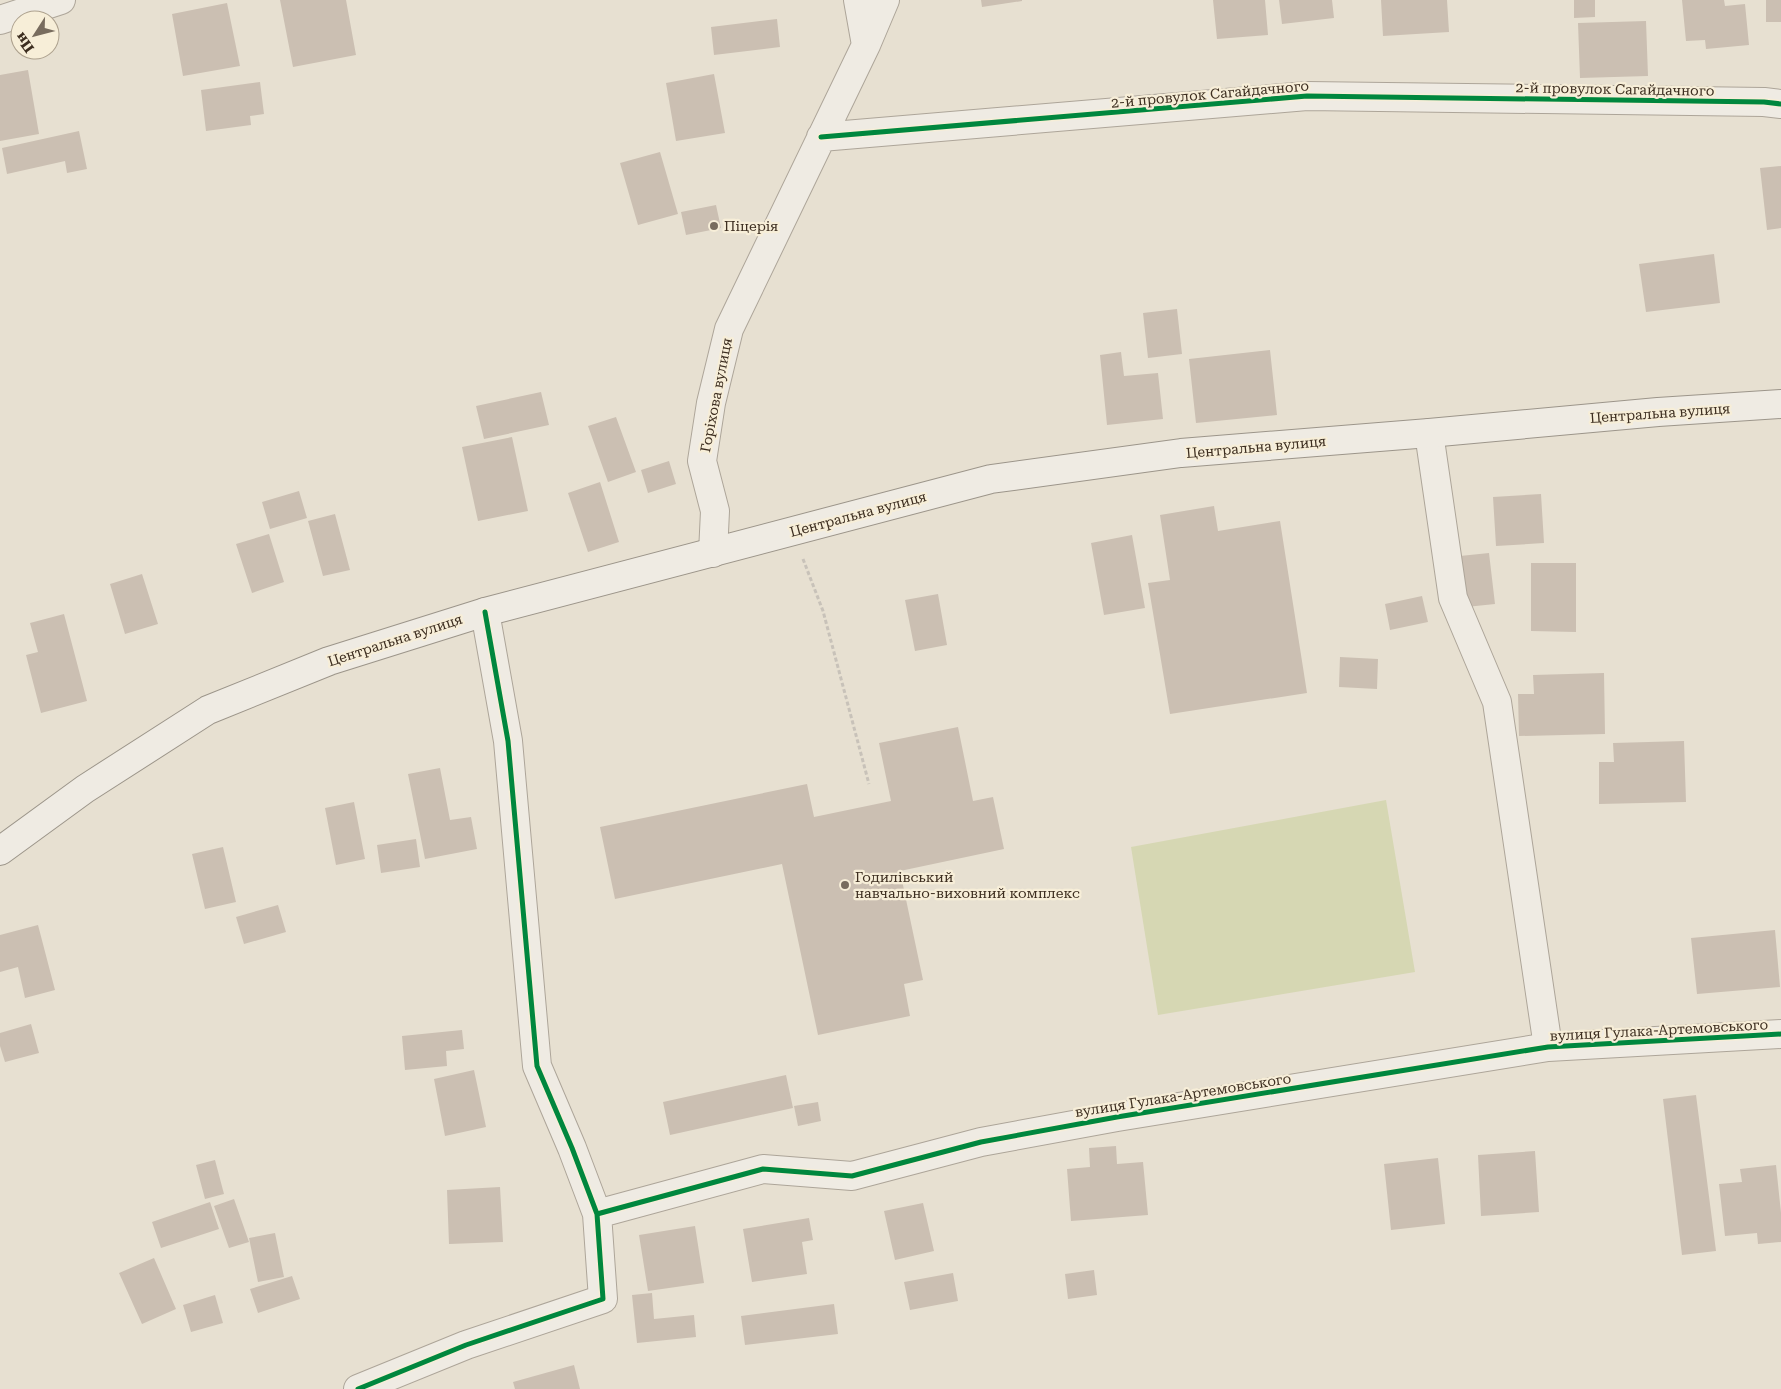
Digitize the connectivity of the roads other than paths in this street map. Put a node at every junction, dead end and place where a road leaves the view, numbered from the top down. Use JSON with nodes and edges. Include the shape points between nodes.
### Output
{"nodes":[{"id":1,"x":61,"y":0,"type":"edge"},
{"id":2,"x":858,"y":0,"type":"edge"},
{"id":3,"x":885,"y":0,"type":"edge"},
{"id":4,"x":0,"y":20,"type":"edge"},
{"id":5,"x":866,"y":45,"type":"junction"},
{"id":6,"x":1781,"y":104,"type":"edge"},
{"id":7,"x":821,"y":137,"type":"junction"},
{"id":8,"x":1781,"y":404,"type":"edge"},
{"id":9,"x":1429,"y":433,"type":"junction"},
{"id":10,"x":713,"y":553,"type":"junction"},
{"id":11,"x":485,"y":612,"type":"junction"},
{"id":12,"x":0,"y":851,"type":"edge"},
{"id":13,"x":1781,"y":1034,"type":"edge"},
{"id":14,"x":1548,"y":1046,"type":"junction"},
{"id":15,"x":597,"y":1214,"type":"junction"},
{"id":16,"x":358,"y":1389,"type":"edge"}],
"edges":[{"from":1,"to":4,"type":"street"},
{"from":2,"to":5,"type":"street"},
{"from":3,"to":5,"type":"street","name":"Горіхова вулиця"},
{"from":5,"to":7,"type":"street","name":"Горіхова вулиця"},
{"from":6,"to":7,"type":"street","name":"2-й провулок Сагайдачного","via":[[1307,96]]},
{"from":7,"to":10,"type":"street","name":"Горіхова вулиця","via":[[729,329],[711,403],[702,461],[715,511]]},
{"from":8,"to":9,"type":"street","name":"Центральна вулиця"},
{"from":9,"to":10,"type":"street","name":"Центральна вулиця","via":[[1181,453],[991,479]]},
{"from":9,"to":14,"type":"street","via":[[1452,598],[1496,702]]},
{"from":10,"to":11,"type":"street","name":"Центральна вулиця"},
{"from":11,"to":12,"type":"street","name":"Центральна вулиця","via":[[329,661],[208,710],[85,789]]},
{"from":11,"to":15,"type":"street","via":[[508,740],[536,1066]]},
{"from":13,"to":14,"type":"street","name":"вулиця Гулака-Артемовського"},
{"from":14,"to":15,"type":"street","name":"вулиця Гулака-Артемовського","via":[[981,1142],[852,1176],[763,1169]]},
{"from":15,"to":16,"type":"street","via":[[603,1299],[466,1345]]}]}
